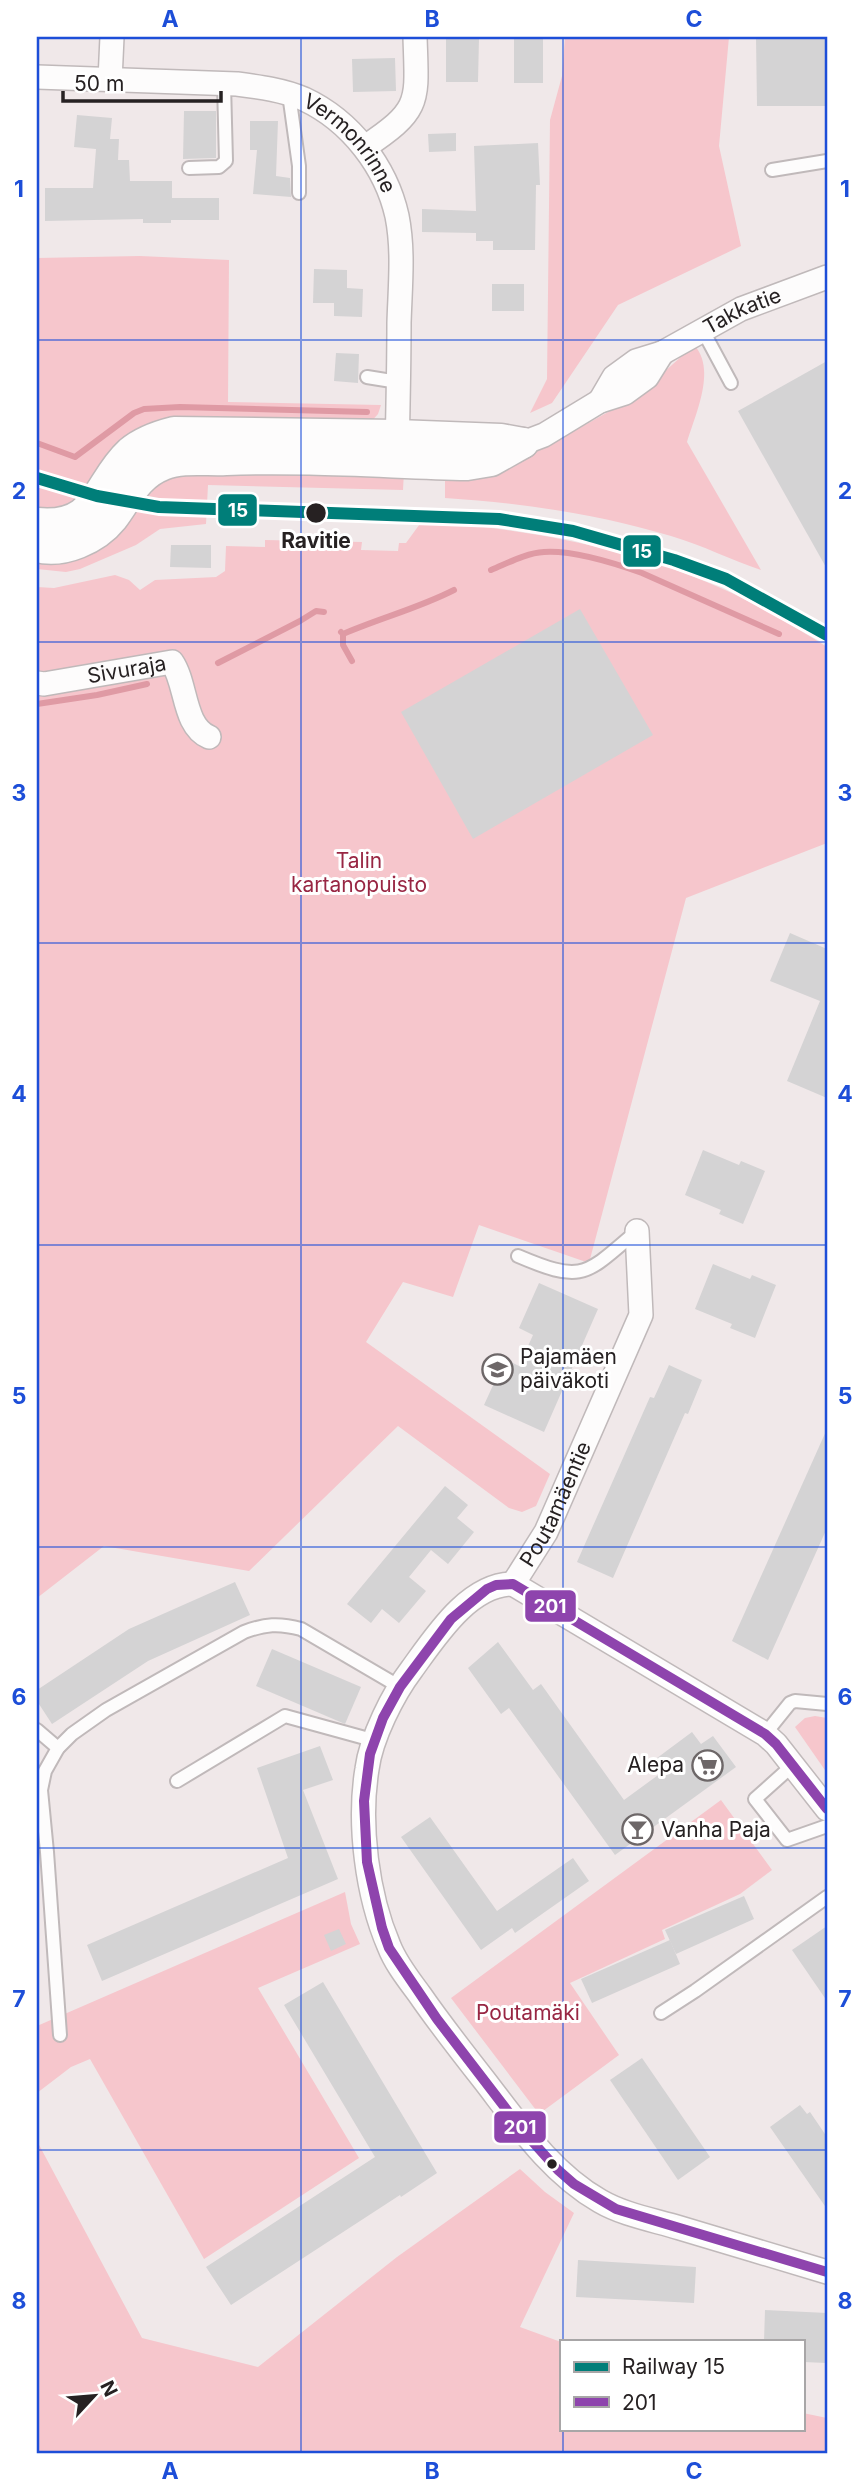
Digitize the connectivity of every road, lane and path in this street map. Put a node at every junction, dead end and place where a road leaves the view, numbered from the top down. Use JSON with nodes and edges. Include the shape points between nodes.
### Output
{"nodes":[{"id":1,"x":111,"y":37,"type":"edge"},
{"id":2,"x":415,"y":37,"type":"edge"},
{"id":3,"x":37,"y":77,"type":"edge"},
{"id":4,"x":110,"y":80,"type":"junction"},
{"id":5,"x":224,"y":84,"type":"junction"},
{"id":6,"x":289,"y":94,"type":"junction"},
{"id":7,"x":365,"y":147,"type":"junction"},
{"id":8,"x":827,"y":161,"type":"edge"},
{"id":9,"x":189,"y":168,"type":"dead end"},
{"id":10,"x":772,"y":170,"type":"dead end"},
{"id":11,"x":299,"y":194,"type":"dead end"},
{"id":12,"x":827,"y":277,"type":"edge"},
{"id":13,"x":702,"y":330,"type":"junction"},
{"id":14,"x":367,"y":377,"type":"dead end"},
{"id":15,"x":398,"y":382,"type":"junction"},
{"id":16,"x":730,"y":383,"type":"dead end"},
{"id":17,"x":523,"y":443,"type":"joint"},
{"id":18,"x":397,"y":449,"type":"junction"},
{"id":19,"x":37,"y":523,"type":"edge"},
{"id":20,"x":37,"y":547,"type":"edge"},
{"id":21,"x":37,"y":683,"type":"edge"},
{"id":22,"x":209,"y":737,"type":"dead end"},
{"id":23,"x":637,"y":1231,"type":"joint"},
{"id":24,"x":518,"y":1256,"type":"dead end"},
{"id":25,"x":513,"y":1584,"type":"junction"},
{"id":26,"x":400,"y":1687,"type":"junction"},
{"id":27,"x":827,"y":1704,"type":"edge"},
{"id":28,"x":37,"y":1730,"type":"edge"},
{"id":29,"x":765,"y":1734,"type":"junction"},
{"id":30,"x":376,"y":1741,"type":"junction"},
{"id":31,"x":58,"y":1748,"type":"junction"},
{"id":32,"x":793,"y":1765,"type":"junction"},
{"id":33,"x":177,"y":1781,"type":"dead end"},
{"id":34,"x":827,"y":1809,"type":"edge"},
{"id":35,"x":827,"y":1826,"type":"edge"},
{"id":36,"x":827,"y":1897,"type":"edge"},
{"id":37,"x":661,"y":2013,"type":"dead end"},
{"id":38,"x":60,"y":2035,"type":"dead end"},
{"id":39,"x":827,"y":2272,"type":"edge"}],
"edges":[{"from":1,"to":4,"type":"street"},
{"from":2,"to":7,"type":"street","via":[[416,85],[411,109]]},
{"from":3,"to":4,"type":"street","name":"Vermonrinne"},
{"from":4,"to":5,"type":"street","name":"Vermonrinne"},
{"from":5,"to":6,"type":"street","name":"Vermonrinne"},
{"from":5,"to":9,"type":"lane","via":[[226,161],[219,167]]},
{"from":6,"to":7,"type":"street","name":"Vermonrinne","via":[[318,107]]},
{"from":6,"to":11,"type":"lane"},
{"from":7,"to":15,"type":"street","name":"Vermonrinne","via":[[387,186],[397,219]]},
{"from":8,"to":10,"type":"lane"},
{"from":12,"to":13,"type":"street","name":"Takkatie","via":[[741,309]]},
{"from":13,"to":16,"type":"lane"},
{"from":13,"to":17,"type":"street","name":"Takkatie","via":[[662,354],[636,360],[614,377],[600,401]]},
{"from":14,"to":15,"type":"lane"},
{"from":15,"to":18,"type":"street","name":"Vermonrinne"},
{"from":17,"to":18,"type":"street","via":[[487,462],[467,465]]},
{"from":18,"to":19,"type":"street","via":[[174,432],[140,444],[128,454],[102,494],[79,515],[63,522]]},
{"from":18,"to":20,"type":"street","via":[[165,464],[140,480],[112,519],[91,537],[62,548]]},
{"from":21,"to":22,"type":"street","name":"Sivuraja","via":[[172,663],[194,724]]},
{"from":23,"to":24,"type":"lane","via":[[597,1265],[575,1273],[551,1270]]},
{"from":23,"to":25,"type":"street","name":"Poutamäentie","via":[[641,1315],[546,1532]]},
{"from":25,"to":26,"type":"street","name":"Poutamäentie","via":[[496,1585],[451,1619]]},
{"from":25,"to":29,"type":"street"},
{"from":26,"to":30,"type":"street","name":"Poutamäentie"},
{"from":26,"to":31,"type":"lane","via":[[301,1629],[265,1624],[106,1710]]},
{"from":27,"to":29,"type":"lane","via":[[790,1703]]},
{"from":28,"to":31,"type":"lane"},
{"from":29,"to":32,"type":"street"},
{"from":30,"to":33,"type":"lane","via":[[285,1716]]},
{"from":30,"to":39,"type":"street","name":"Poutamäentie","via":[[366,1770],[367,1862],[389,1948],[523,2131],[558,2170],[616,2208]]},
{"from":31,"to":38,"type":"lane","via":[[41,1790]]},
{"from":32,"to":34,"type":"street"},
{"from":32,"to":35,"type":"lane","via":[[755,1798],[787,1840]]},
{"from":36,"to":37,"type":"lane"}]}
